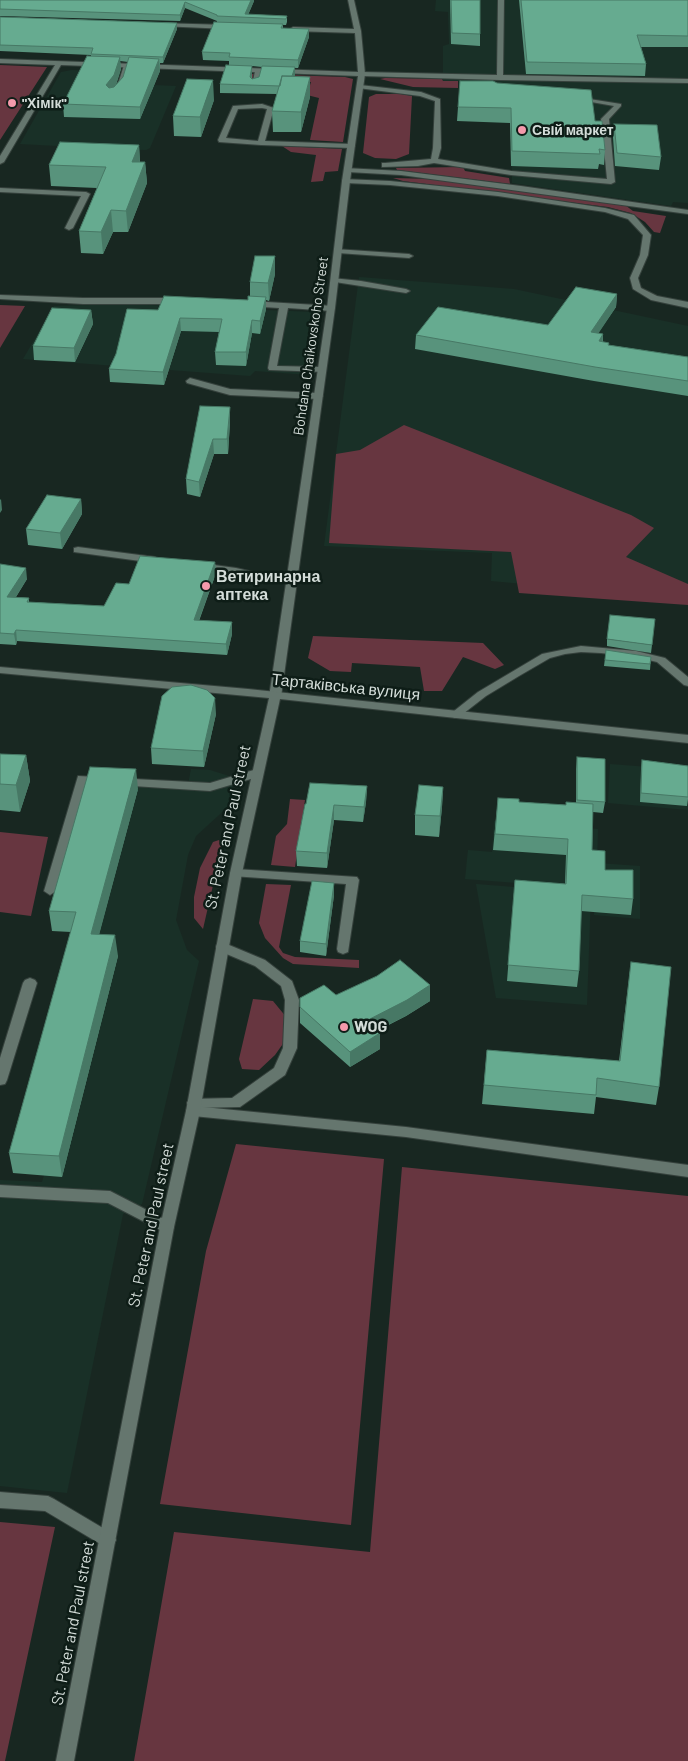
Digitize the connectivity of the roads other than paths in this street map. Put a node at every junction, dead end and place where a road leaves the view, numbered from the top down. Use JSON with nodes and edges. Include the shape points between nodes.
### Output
{"nodes":[{"id":1,"x":351,"y":0,"type":"edge"},
{"id":2,"x":501,"y":0,"type":"edge"},
{"id":3,"x":149,"y":24,"type":"edge"},
{"id":4,"x":238,"y":27,"type":"edge"},
{"id":5,"x":288,"y":29,"type":"edge"},
{"id":6,"x":358,"y":31,"type":"junction"},
{"id":7,"x":0,"y":61,"type":"edge"},
{"id":8,"x":59,"y":63,"type":"junction"},
{"id":9,"x":126,"y":66,"type":"junction"},
{"id":10,"x":258,"y":71,"type":"junction"},
{"id":11,"x":362,"y":74,"type":"junction"},
{"id":12,"x":500,"y":78,"type":"junction"},
{"id":13,"x":688,"y":81,"type":"edge"},
{"id":14,"x":254,"y":85,"type":"edge"},
{"id":15,"x":360,"y":86,"type":"junction"},
{"id":16,"x":112,"y":97,"type":"edge"},
{"id":17,"x":568,"y":98,"type":"edge"},
{"id":18,"x":261,"y":143,"type":"junction"},
{"id":19,"x":351,"y":146,"type":"junction"},
{"id":20,"x":434,"y":161,"type":"junction"},
{"id":21,"x":0,"y":162,"type":"edge"},
{"id":22,"x":348,"y":167,"type":"junction"},
{"id":23,"x":346,"y":181,"type":"junction"},
{"id":24,"x":0,"y":190,"type":"edge"},
{"id":25,"x":688,"y":212,"type":"edge"},
{"id":26,"x":68,"y":228,"type":"dead end"},
{"id":27,"x":338,"y":251,"type":"junction"},
{"id":28,"x":409,"y":256,"type":"dead end"},
{"id":29,"x":335,"y":280,"type":"junction"},
{"id":30,"x":406,"y":291,"type":"dead end"},
{"id":31,"x":0,"y":297,"type":"edge"},
{"id":32,"x":182,"y":302,"type":"edge"},
{"id":33,"x":238,"y":304,"type":"edge"},
{"id":34,"x":688,"y":305,"type":"edge"},
{"id":35,"x":284,"y":306,"type":"junction"},
{"id":36,"x":331,"y":308,"type":"junction"},
{"id":37,"x":322,"y":370,"type":"junction"},
{"id":38,"x":190,"y":381,"type":"dead end"},
{"id":39,"x":318,"y":396,"type":"junction"},
{"id":40,"x":78,"y":550,"type":"dead end"},
{"id":41,"x":169,"y":562,"type":"edge"},
{"id":42,"x":188,"y":565,"type":"edge"},
{"id":43,"x":290,"y":580,"type":"junction"},
{"id":44,"x":0,"y":670,"type":"edge"},
{"id":45,"x":688,"y":683,"type":"edge"},
{"id":46,"x":275,"y":697,"type":"junction"},
{"id":47,"x":456,"y":715,"type":"junction"},
{"id":48,"x":688,"y":739,"type":"edge"},
{"id":49,"x":257,"y":773,"type":"junction"},
{"id":50,"x":236,"y":873,"type":"junction"},
{"id":51,"x":50,"y":891,"type":"dead end"},
{"id":52,"x":222,"y":946,"type":"junction"},
{"id":53,"x":343,"y":949,"type":"dead end"},
{"id":54,"x":30,"y":983,"type":"dead end"},
{"id":55,"x":0,"y":1080,"type":"edge"},
{"id":56,"x":193,"y":1107,"type":"junction"},
{"id":57,"x":688,"y":1171,"type":"edge"},
{"id":58,"x":0,"y":1191,"type":"edge"},
{"id":59,"x":167,"y":1227,"type":"junction"},
{"id":60,"x":0,"y":1500,"type":"edge"},
{"id":61,"x":107,"y":1540,"type":"junction"},
{"id":62,"x":65,"y":1761,"type":"edge"}],
"edges":[{"from":1,"to":6,"type":"street","name":"Bohdana Chaikovskoho Street"},
{"from":2,"to":12,"type":"street"},
{"from":3,"to":4,"type":"street"},
{"from":5,"to":6,"type":"street"},
{"from":6,"to":11,"type":"street","name":"Bohdana Chaikovskoho Street"},
{"from":7,"to":8,"type":"street"},
{"from":8,"to":9,"type":"street"},
{"from":8,"to":21,"type":"street"},
{"from":9,"to":10,"type":"street"},
{"from":9,"to":16,"type":"street","via":[[120,88]]},
{"from":10,"to":11,"type":"street"},
{"from":10,"to":14,"type":"street"},
{"from":11,"to":12,"type":"street"},
{"from":11,"to":15,"type":"street","name":"Bohdana Chaikovskoho Street"},
{"from":12,"to":13,"type":"street"},
{"from":15,"to":19,"type":"street","name":"Bohdana Chaikovskoho Street"},
{"from":15,"to":20,"type":"street","via":[[421,94],[438,100]]},
{"from":17,"to":20,"type":"street","via":[[619,105],[605,120],[611,182],[511,173]]},
{"from":18,"to":18,"type":"street","via":[[271,108],[235,107],[222,140]]},
{"from":18,"to":19,"type":"street"},
{"from":19,"to":22,"type":"street","name":"Bohdana Chaikovskoho Street"},
{"from":20,"to":22,"type":"street"},
{"from":22,"to":23,"type":"street","name":"Bohdana Chaikovskoho Street"},
{"from":22,"to":25,"type":"street"},
{"from":23,"to":27,"type":"street","name":"Bohdana Chaikovskoho Street"},
{"from":23,"to":34,"type":"street","via":[[498,194],[605,210],[630,217],[647,235],[644,255],[634,278],[637,288],[654,298]]},
{"from":24,"to":26,"type":"street","via":[[86,194]]},
{"from":27,"to":28,"type":"street"},
{"from":27,"to":29,"type":"street","name":"Bohdana Chaikovskoho Street"},
{"from":29,"to":30,"type":"street"},
{"from":29,"to":36,"type":"street","name":"Bohdana Chaikovskoho Street"},
{"from":31,"to":32,"type":"street"},
{"from":33,"to":35,"type":"street"},
{"from":35,"to":36,"type":"street"},
{"from":35,"to":37,"type":"street","via":[[272,368]]},
{"from":36,"to":37,"type":"street","name":"Bohdana Chaikovskoho Street"},
{"from":37,"to":39,"type":"street","name":"Bohdana Chaikovskoho Street"},
{"from":38,"to":39,"type":"street","via":[[230,392]]},
{"from":39,"to":43,"type":"street","name":"Bohdana Chaikovskoho Street"},
{"from":40,"to":41,"type":"street"},
{"from":42,"to":43,"type":"street"},
{"from":43,"to":46,"type":"street","name":"Bohdana Chaikovskoho Street"},
{"from":44,"to":46,"type":"street","name":"Тартаківська вулиця"},
{"from":45,"to":47,"type":"street","via":[[661,660],[601,650],[564,651],[546,656],[515,674]]},
{"from":46,"to":47,"type":"street","name":"Тартаківська вулиця"},
{"from":46,"to":49,"type":"street","name":"St. Peter and Paul street"},
{"from":47,"to":48,"type":"street","name":"Тартаківська вулиця"},
{"from":49,"to":50,"type":"street","name":"St. Peter and Paul street"},
{"from":49,"to":51,"type":"street","via":[[210,787],[82,779]]},
{"from":50,"to":52,"type":"street","name":"St. Peter and Paul street"},
{"from":50,"to":53,"type":"street","via":[[353,880]]},
{"from":52,"to":56,"type":"street","name":"St. Peter and Paul street"},
{"from":52,"to":56,"type":"street","via":[[260,962],[287,984],[292,1000],[290,1048],[280,1071],[235,1103]]},
{"from":54,"to":55,"type":"street"},
{"from":56,"to":57,"type":"street","via":[[406,1132]]},
{"from":56,"to":59,"type":"street","name":"St. Peter and Paul street"},
{"from":58,"to":59,"type":"street","via":[[110,1197]]},
{"from":59,"to":61,"type":"street","name":"St. Peter and Paul street"},
{"from":60,"to":61,"type":"street","via":[[48,1504]]},
{"from":61,"to":62,"type":"street","name":"St. Peter and Paul street"}]}
